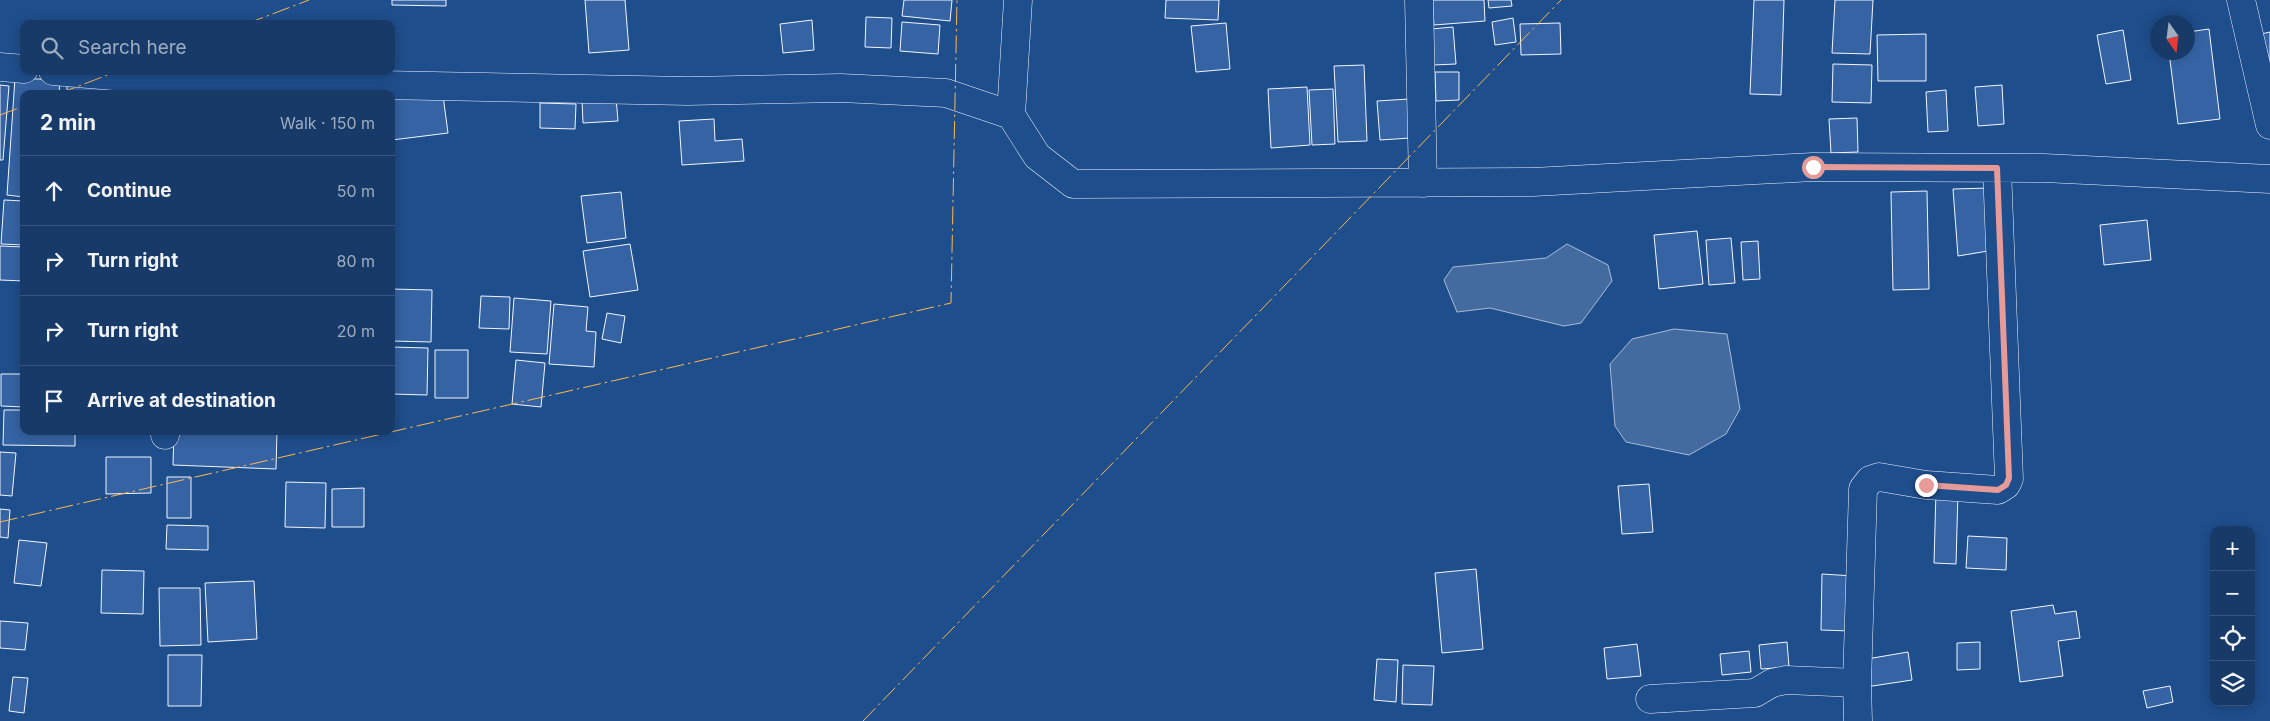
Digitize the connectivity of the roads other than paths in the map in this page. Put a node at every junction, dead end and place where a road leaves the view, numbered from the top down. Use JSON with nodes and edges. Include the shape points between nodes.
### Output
{"nodes":[{"id":1,"x":1018,"y":0,"type":"edge"},
{"id":2,"x":1419,"y":0,"type":"edge"},
{"id":3,"x":2242,"y":0,"type":"edge"},
{"id":4,"x":0,"y":67,"type":"edge"},
{"id":5,"x":20,"y":69,"type":"edge"},
{"id":6,"x":83,"y":75,"type":"edge"},
{"id":7,"x":174,"y":87,"type":"edge"},
{"id":8,"x":1011,"y":115,"type":"junction"},
{"id":9,"x":2270,"y":125,"type":"edge"},
{"id":10,"x":1997,"y":168,"type":"junction"},
{"id":11,"x":2270,"y":179,"type":"edge"},
{"id":12,"x":1423,"y":183,"type":"junction"},
{"id":13,"x":1856,"y":683,"type":"junction"},
{"id":14,"x":1650,"y":699,"type":"dead end"},
{"id":15,"x":1858,"y":721,"type":"edge"}],
"edges":[{"from":1,"to":8,"type":"street"},
{"from":2,"to":12,"type":"street"},
{"from":3,"to":9,"type":"street"},
{"from":4,"to":5,"type":"street"},
{"from":6,"to":7,"type":"street"},
{"from":7,"to":8,"type":"street","via":[[688,91],[841,88],[946,93]]},
{"from":8,"to":12,"type":"street","via":[[1037,156],[1073,184]]},
{"from":10,"to":11,"type":"street"},
{"from":10,"to":12,"type":"street","via":[[1813,167],[1533,182]]},
{"from":10,"to":13,"type":"street","via":[[2009,478],[2006,485],[1998,490],[1926,485],[1879,477],[1870,480],[1864,489]]},
{"from":13,"to":14,"type":"street","via":[[1786,680],[1746,694]]},
{"from":13,"to":15,"type":"street"}]}
